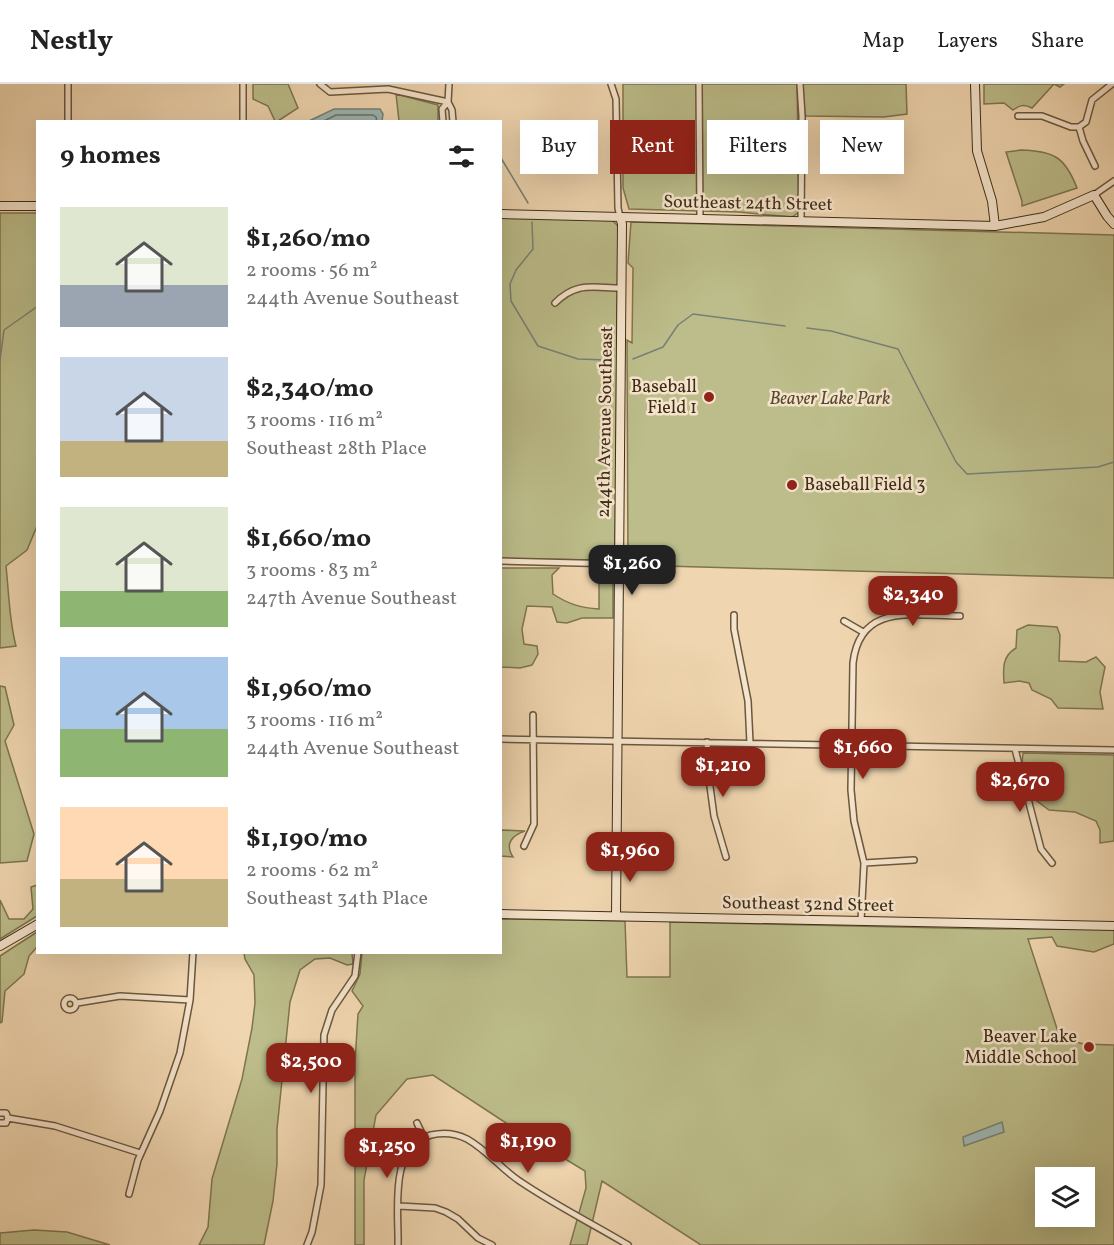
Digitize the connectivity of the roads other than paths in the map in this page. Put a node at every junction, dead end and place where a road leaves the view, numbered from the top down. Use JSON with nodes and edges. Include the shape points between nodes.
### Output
{"nodes":[{"id":1,"x":68,"y":84,"type":"edge"},
{"id":2,"x":243,"y":84,"type":"edge"},
{"id":3,"x":320,"y":84,"type":"edge"},
{"id":4,"x":449,"y":84,"type":"edge"},
{"id":5,"x":611,"y":84,"type":"edge"},
{"id":6,"x":699,"y":84,"type":"edge"},
{"id":7,"x":800,"y":84,"type":"edge"},
{"id":8,"x":975,"y":84,"type":"edge"},
{"id":9,"x":1112,"y":84,"type":"edge"},
{"id":10,"x":448,"y":102,"type":"junction"},
{"id":11,"x":1018,"y":116,"type":"dead end"},
{"id":12,"x":68,"y":120,"type":"edge"},
{"id":13,"x":243,"y":120,"type":"edge"},
{"id":14,"x":442,"y":120,"type":"edge"},
{"id":15,"x":453,"y":120,"type":"edge"},
{"id":16,"x":1079,"y":127,"type":"junction"},
{"id":17,"x":1095,"y":166,"type":"dead end"},
{"id":18,"x":1114,"y":181,"type":"edge"},
{"id":19,"x":1094,"y":195,"type":"junction"},
{"id":20,"x":0,"y":206,"type":"edge"},
{"id":21,"x":36,"y":206,"type":"edge"},
{"id":22,"x":502,"y":214,"type":"edge"},
{"id":23,"x":620,"y":217,"type":"junction"},
{"id":24,"x":700,"y":218,"type":"junction"},
{"id":25,"x":801,"y":220,"type":"junction"},
{"id":26,"x":1114,"y":224,"type":"edge"},
{"id":27,"x":995,"y":225,"type":"junction"},
{"id":28,"x":622,"y":288,"type":"junction"},
{"id":29,"x":555,"y":303,"type":"dead end"},
{"id":30,"x":502,"y":561,"type":"edge"},
{"id":31,"x":619,"y":564,"type":"junction"},
{"id":32,"x":734,"y":615,"type":"dead end"},
{"id":33,"x":960,"y":616,"type":"dead end"},
{"id":34,"x":844,"y":621,"type":"dead end"},
{"id":35,"x":863,"y":632,"type":"junction"},
{"id":36,"x":533,"y":715,"type":"dead end"},
{"id":37,"x":502,"y":739,"type":"edge"},
{"id":38,"x":532,"y":740,"type":"junction"},
{"id":39,"x":618,"y":741,"type":"junction"},
{"id":40,"x":707,"y":742,"type":"junction"},
{"id":41,"x":750,"y":743,"type":"junction"},
{"id":42,"x":852,"y":745,"type":"junction"},
{"id":43,"x":1015,"y":749,"type":"junction"},
{"id":44,"x":1114,"y":750,"type":"edge"},
{"id":45,"x":524,"y":846,"type":"dead end"},
{"id":46,"x":726,"y":857,"type":"dead end"},
{"id":47,"x":914,"y":860,"type":"dead end"},
{"id":48,"x":864,"y":863,"type":"junction"},
{"id":49,"x":1052,"y":863,"type":"dead end"},
{"id":50,"x":502,"y":914,"type":"edge"},
{"id":51,"x":616,"y":916,"type":"junction"},
{"id":52,"x":861,"y":921,"type":"junction"},
{"id":53,"x":36,"y":925,"type":"edge"},
{"id":54,"x":1114,"y":926,"type":"edge"},
{"id":55,"x":0,"y":946,"type":"edge"},
{"id":56,"x":193,"y":954,"type":"edge"},
{"id":57,"x":358,"y":954,"type":"edge"},
{"id":58,"x":189,"y":1000,"type":"junction"},
{"id":59,"x":77,"y":1003,"type":"dead end"},
{"id":60,"x":0,"y":1113,"type":"edge"},
{"id":61,"x":8,"y":1118,"type":"junction"},
{"id":62,"x":417,"y":1123,"type":"dead end"},
{"id":63,"x":0,"y":1124,"type":"edge"},
{"id":64,"x":425,"y":1137,"type":"junction"},
{"id":65,"x":140,"y":1154,"type":"junction"},
{"id":66,"x":129,"y":1194,"type":"dead end"},
{"id":67,"x":399,"y":1206,"type":"junction"},
{"id":68,"x":307,"y":1245,"type":"edge"},
{"id":69,"x":398,"y":1245,"type":"edge"},
{"id":70,"x":492,"y":1245,"type":"edge"},
{"id":71,"x":628,"y":1245,"type":"edge"}],
"edges":[{"from":1,"to":12,"type":"street"},
{"from":2,"to":13,"type":"street"},
{"from":3,"to":10,"type":"street","via":[[336,92],[388,89]]},
{"from":4,"to":10,"type":"street"},
{"from":5,"to":23,"type":"street","via":[[616,99]]},
{"from":6,"to":24,"type":"street"},
{"from":7,"to":25,"type":"street"},
{"from":8,"to":27,"type":"street","via":[[977,151]]},
{"from":9,"to":16,"type":"street","via":[[1092,100],[1086,122]]},
{"from":10,"to":14,"type":"street","via":[[442,109]]},
{"from":10,"to":15,"type":"street"},
{"from":11,"to":16,"type":"street","via":[[1042,116]]},
{"from":16,"to":17,"type":"street"},
{"from":18,"to":19,"type":"street"},
{"from":19,"to":26,"type":"street"},
{"from":19,"to":27,"type":"street","name":"Southeast 24th Street","via":[[1044,218]]},
{"from":20,"to":21,"type":"street"},
{"from":22,"to":23,"type":"street","name":"Southeast 24th Street"},
{"from":23,"to":24,"type":"street","name":"Southeast 24th Street"},
{"from":23,"to":28,"type":"street","name":"244th Avenue Southeast"},
{"from":24,"to":25,"type":"street","name":"Southeast 24th Street"},
{"from":25,"to":27,"type":"street","name":"Southeast 24th Street"},
{"from":28,"to":29,"type":"street","via":[[579,288]]},
{"from":28,"to":31,"type":"street","name":"244th Avenue Southeast"},
{"from":30,"to":31,"type":"street"},
{"from":31,"to":39,"type":"street","name":"244th Avenue Southeast"},
{"from":32,"to":41,"type":"street","via":[[748,701]]},
{"from":33,"to":35,"type":"street","via":[[887,617]]},
{"from":34,"to":35,"type":"street"},
{"from":35,"to":42,"type":"street","via":[[856,643],[853,663]]},
{"from":36,"to":38,"type":"street"},
{"from":37,"to":38,"type":"street"},
{"from":38,"to":39,"type":"street"},
{"from":38,"to":45,"type":"street","via":[[534,824]]},
{"from":39,"to":40,"type":"street"},
{"from":39,"to":51,"type":"street","name":"244th Avenue Southeast"},
{"from":40,"to":41,"type":"street"},
{"from":40,"to":46,"type":"street","via":[[714,816]]},
{"from":41,"to":42,"type":"street"},
{"from":42,"to":43,"type":"street"},
{"from":42,"to":48,"type":"street","via":[[852,808]]},
{"from":43,"to":44,"type":"street"},
{"from":43,"to":49,"type":"street","via":[[1041,849]]},
{"from":47,"to":48,"type":"street"},
{"from":48,"to":52,"type":"street"},
{"from":50,"to":51,"type":"street","name":"Southeast 32nd Street"},
{"from":51,"to":52,"type":"street","name":"Southeast 32nd Street"},
{"from":52,"to":54,"type":"street","name":"Southeast 32nd Street"},
{"from":53,"to":55,"type":"street"},
{"from":56,"to":58,"type":"street"},
{"from":57,"to":68,"type":"street","via":[[355,976],[332,1010],[324,1035],[321,1185]]},
{"from":58,"to":59,"type":"street","via":[[120,996]]},
{"from":58,"to":65,"type":"street","via":[[180,1053]]},
{"from":60,"to":61,"type":"street","via":[[6,1113]]},
{"from":61,"to":63,"type":"street"},
{"from":61,"to":65,"type":"street","via":[[55,1126]]},
{"from":62,"to":64,"type":"street"},
{"from":64,"to":67,"type":"street","via":[[402,1162]]},
{"from":64,"to":71,"type":"street","via":[[444,1133],[464,1138],[519,1182]]},
{"from":65,"to":66,"type":"street"},
{"from":67,"to":69,"type":"street"},
{"from":67,"to":70,"type":"street","via":[[440,1209]]}]}
